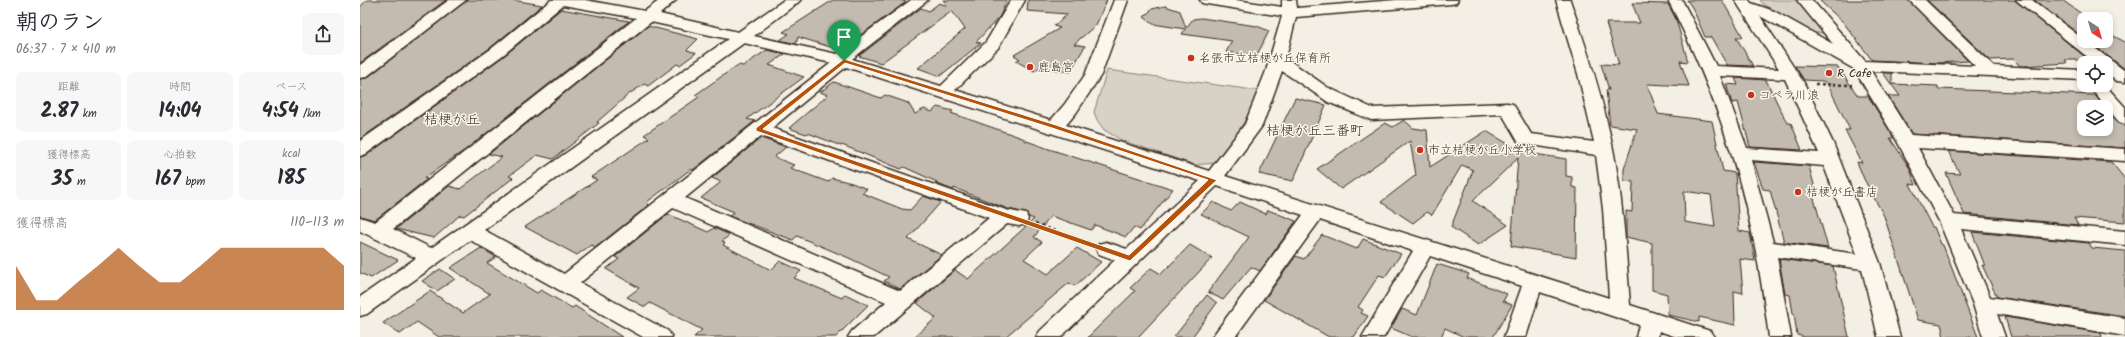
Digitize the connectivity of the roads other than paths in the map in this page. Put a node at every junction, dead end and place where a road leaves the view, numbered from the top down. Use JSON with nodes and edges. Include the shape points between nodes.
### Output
{"nodes":[{"id":1,"x":460,"y":0,"type":"edge"},
{"id":2,"x":560,"y":0,"type":"edge"},
{"id":3,"x":669,"y":0,"type":"edge"},
{"id":4,"x":794,"y":0,"type":"edge"},
{"id":5,"x":921,"y":0,"type":"edge"},
{"id":6,"x":1018,"y":0,"type":"edge"},
{"id":7,"x":1121,"y":0,"type":"edge"},
{"id":8,"x":1207,"y":0,"type":"edge"},
{"id":9,"x":1451,"y":0,"type":"edge"},
{"id":10,"x":1563,"y":0,"type":"edge"},
{"id":11,"x":1675,"y":0,"type":"edge"},
{"id":12,"x":1804,"y":0,"type":"edge"},
{"id":13,"x":1916,"y":0,"type":"edge"},
{"id":14,"x":2023,"y":0,"type":"edge"},
{"id":15,"x":1744,"y":3,"type":"edge"},
{"id":16,"x":1289,"y":6,"type":"edge"},
{"id":17,"x":647,"y":16,"type":"junction"},
{"id":18,"x":744,"y":37,"type":"junction"},
{"id":19,"x":2096,"y":56,"type":"edge"},
{"id":20,"x":1277,"y":59,"type":"junction"},
{"id":21,"x":842,"y":61,"type":"junction"},
{"id":22,"x":1860,"y":66,"type":"junction"},
{"id":23,"x":2113,"y":69,"type":"edge"},
{"id":24,"x":1710,"y":71,"type":"junction"},
{"id":25,"x":1988,"y":71,"type":"junction"},
{"id":26,"x":360,"y":73,"type":"edge"},
{"id":27,"x":2077,"y":75,"type":"edge"},
{"id":28,"x":2113,"y":76,"type":"edge"},
{"id":29,"x":2124,"y":77,"type":"edge"},
{"id":30,"x":1793,"y":78,"type":"junction"},
{"id":31,"x":2102,"y":92,"type":"edge"},
{"id":32,"x":943,"y":93,"type":"junction"},
{"id":33,"x":2125,"y":118,"type":"edge"},
{"id":34,"x":1054,"y":127,"type":"junction"},
{"id":35,"x":758,"y":129,"type":"junction"},
{"id":36,"x":1906,"y":141,"type":"junction"},
{"id":37,"x":360,"y":150,"type":"edge"},
{"id":38,"x":1604,"y":150,"type":"junction"},
{"id":39,"x":1739,"y":153,"type":"junction"},
{"id":40,"x":2125,"y":155,"type":"edge"},
{"id":41,"x":1831,"y":160,"type":"junction"},
{"id":42,"x":1213,"y":180,"type":"junction"},
{"id":43,"x":670,"y":199,"type":"junction"},
{"id":44,"x":1316,"y":211,"type":"junction"},
{"id":45,"x":1948,"y":222,"type":"junction"},
{"id":46,"x":369,"y":227,"type":"edge"},
{"id":47,"x":469,"y":231,"type":"junction"},
{"id":48,"x":2125,"y":238,"type":"edge"},
{"id":49,"x":1424,"y":247,"type":"junction"},
{"id":50,"x":1765,"y":248,"type":"junction"},
{"id":51,"x":1106,"y":249,"type":"road end"},
{"id":52,"x":432,"y":257,"type":"junction"},
{"id":53,"x":1130,"y":258,"type":"junction"},
{"id":54,"x":1870,"y":263,"type":"junction"},
{"id":55,"x":1534,"y":282,"type":"junction"},
{"id":56,"x":566,"y":283,"type":"junction"},
{"id":57,"x":902,"y":301,"type":"junction"},
{"id":58,"x":1982,"y":304,"type":"junction"},
{"id":59,"x":360,"y":308,"type":"edge"},
{"id":60,"x":1620,"y":309,"type":"junction"},
{"id":61,"x":2125,"y":327,"type":"edge"},
{"id":62,"x":1648,"y":328,"type":"edge"},
{"id":63,"x":661,"y":337,"type":"edge"},
{"id":64,"x":860,"y":337,"type":"edge"},
{"id":65,"x":1047,"y":337,"type":"edge"},
{"id":66,"x":1223,"y":337,"type":"edge"},
{"id":67,"x":1373,"y":337,"type":"edge"},
{"id":68,"x":1516,"y":337,"type":"edge"},
{"id":69,"x":1703,"y":337,"type":"edge"},
{"id":70,"x":1780,"y":337,"type":"edge"},
{"id":71,"x":1888,"y":337,"type":"edge"},
{"id":72,"x":1994,"y":337,"type":"edge"}],
"edges":[{"from":1,"to":26,"type":"street"},
{"from":2,"to":17,"type":"street"},
{"from":2,"to":37,"type":"street","via":[[497,52]]},
{"from":3,"to":17,"type":"street"},
{"from":4,"to":18,"type":"street"},
{"from":5,"to":21,"type":"street"},
{"from":6,"to":32,"type":"street","via":[[992,46]]},
{"from":7,"to":34,"type":"street","via":[[1092,75],[1070,109]]},
{"from":8,"to":16,"type":"street"},
{"from":9,"to":16,"type":"street"},
{"from":10,"to":38,"type":"street","via":[[1591,89]]},
{"from":11,"to":24,"type":"street"},
{"from":12,"to":22,"type":"street"},
{"from":13,"to":25,"type":"street"},
{"from":14,"to":19,"type":"street"},
{"from":15,"to":22,"type":"street"},
{"from":15,"to":30,"type":"street"},
{"from":16,"to":20,"type":"street"},
{"from":17,"to":18,"type":"street"},
{"from":17,"to":46,"type":"street"},
{"from":18,"to":21,"type":"street"},
{"from":18,"to":47,"type":"street"},
{"from":20,"to":38,"type":"street","via":[[1295,74],[1350,107],[1371,114],[1508,108],[1525,139]]},
{"from":20,"to":42,"type":"street","via":[[1253,126]]},
{"from":21,"to":32,"type":"street"},
{"from":21,"to":35,"type":"street"},
{"from":22,"to":25,"type":"street"},
{"from":22,"to":36,"type":"street"},
{"from":23,"to":29,"type":"street"},
{"from":24,"to":30,"type":"street"},
{"from":24,"to":39,"type":"street"},
{"from":25,"to":27,"type":"street"},
{"from":28,"to":29,"type":"street"},
{"from":30,"to":41,"type":"street"},
{"from":31,"to":33,"type":"street"},
{"from":32,"to":34,"type":"street"},
{"from":34,"to":42,"type":"street"},
{"from":35,"to":43,"type":"street"},
{"from":35,"to":57,"type":"street","via":[[1012,217]]},
{"from":36,"to":40,"type":"street"},
{"from":36,"to":45,"type":"street"},
{"from":38,"to":60,"type":"street","via":[[1615,234]]},
{"from":39,"to":41,"type":"street"},
{"from":39,"to":50,"type":"street"},
{"from":41,"to":54,"type":"street"},
{"from":42,"to":44,"type":"street"},
{"from":42,"to":53,"type":"street"},
{"from":43,"to":56,"type":"street"},
{"from":43,"to":57,"type":"street"},
{"from":44,"to":49,"type":"street"},
{"from":44,"to":66,"type":"street"},
{"from":45,"to":48,"type":"street"},
{"from":45,"to":58,"type":"street"},
{"from":46,"to":52,"type":"street"},
{"from":47,"to":52,"type":"street"},
{"from":47,"to":56,"type":"street","via":[[552,278]]},
{"from":49,"to":55,"type":"street"},
{"from":49,"to":67,"type":"street"},
{"from":50,"to":54,"type":"street"},
{"from":50,"to":70,"type":"street"},
{"from":51,"to":53,"type":"street"},
{"from":52,"to":59,"type":"street"},
{"from":53,"to":65,"type":"street"},
{"from":54,"to":71,"type":"street"},
{"from":55,"to":60,"type":"street"},
{"from":55,"to":68,"type":"street"},
{"from":56,"to":63,"type":"street"},
{"from":57,"to":64,"type":"street"},
{"from":58,"to":61,"type":"street"},
{"from":58,"to":72,"type":"street"},
{"from":60,"to":62,"type":"street"},
{"from":62,"to":69,"type":"street"}]}
